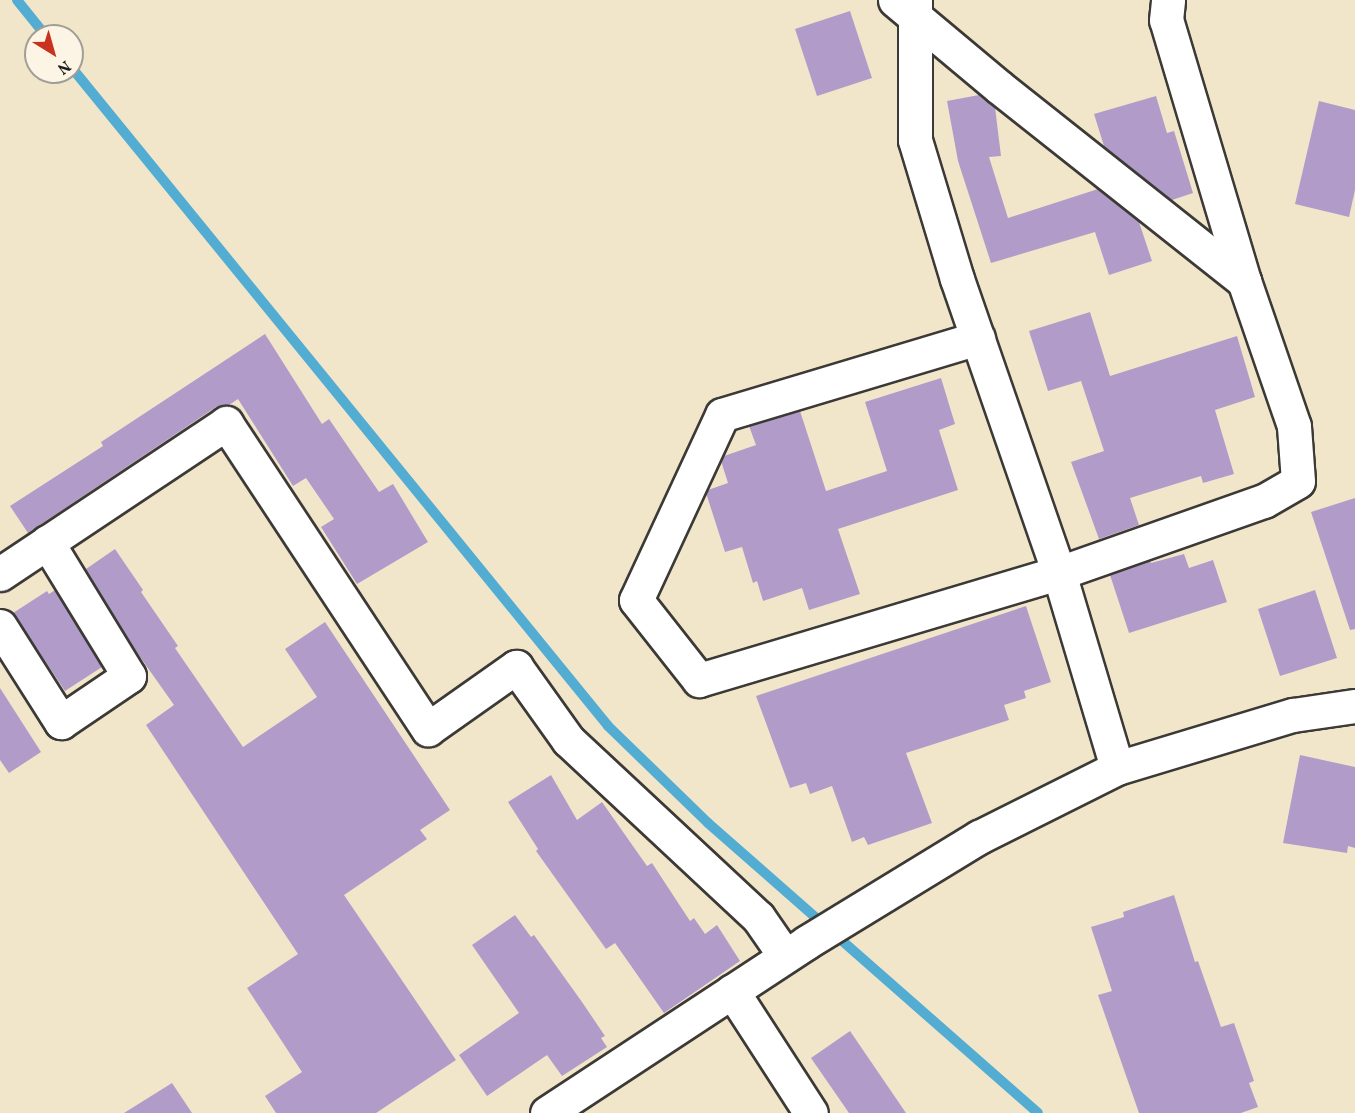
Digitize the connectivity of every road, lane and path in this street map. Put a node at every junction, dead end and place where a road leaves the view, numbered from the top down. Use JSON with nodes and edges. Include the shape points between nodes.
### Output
{"nodes":[{"id":1,"x":1168,"y":0,"type":"edge"},
{"id":2,"x":908,"y":5,"type":"edge"},
{"id":3,"x":1244,"y":281,"type":"junction"},
{"id":4,"x":978,"y":338,"type":"junction"},
{"id":5,"x":47,"y":542,"type":"junction"},
{"id":6,"x":1059,"y":573,"type":"junction"},
{"id":7,"x":0,"y":574,"type":"edge"},
{"id":8,"x":0,"y":626,"type":"edge"},
{"id":9,"x":1355,"y":706,"type":"edge"},
{"id":10,"x":1117,"y":768,"type":"junction"},
{"id":11,"x":796,"y":949,"type":"junction"},
{"id":12,"x":732,"y":991,"type":"junction"},
{"id":13,"x":547,"y":1113,"type":"edge"},
{"id":14,"x":811,"y":1113,"type":"edge"}],
"edges":[{"from":1,"to":3,"type":"street","via":[[1166,20]]},
{"from":2,"to":3,"type":"street","via":[[999,87]]},
{"from":2,"to":4,"type":"street","via":[[915,140]]},
{"from":3,"to":6,"type":"street","via":[[1294,426],[1298,481],[1264,501]]},
{"from":4,"to":6,"type":"street"},
{"from":4,"to":6,"type":"street","via":[[722,415],[636,600],[699,680]]},
{"from":5,"to":7,"type":"street"},
{"from":5,"to":8,"type":"street","via":[[129,676],[61,722]]},
{"from":5,"to":11,"type":"street","via":[[226,423],[428,729],[516,668],[568,740]]},
{"from":6,"to":10,"type":"street"},
{"from":9,"to":10,"type":"street","via":[[1293,716]]},
{"from":10,"to":11,"type":"street","via":[[979,837]]},
{"from":11,"to":12,"type":"street"},
{"from":12,"to":13,"type":"street"},
{"from":12,"to":14,"type":"street"}]}
